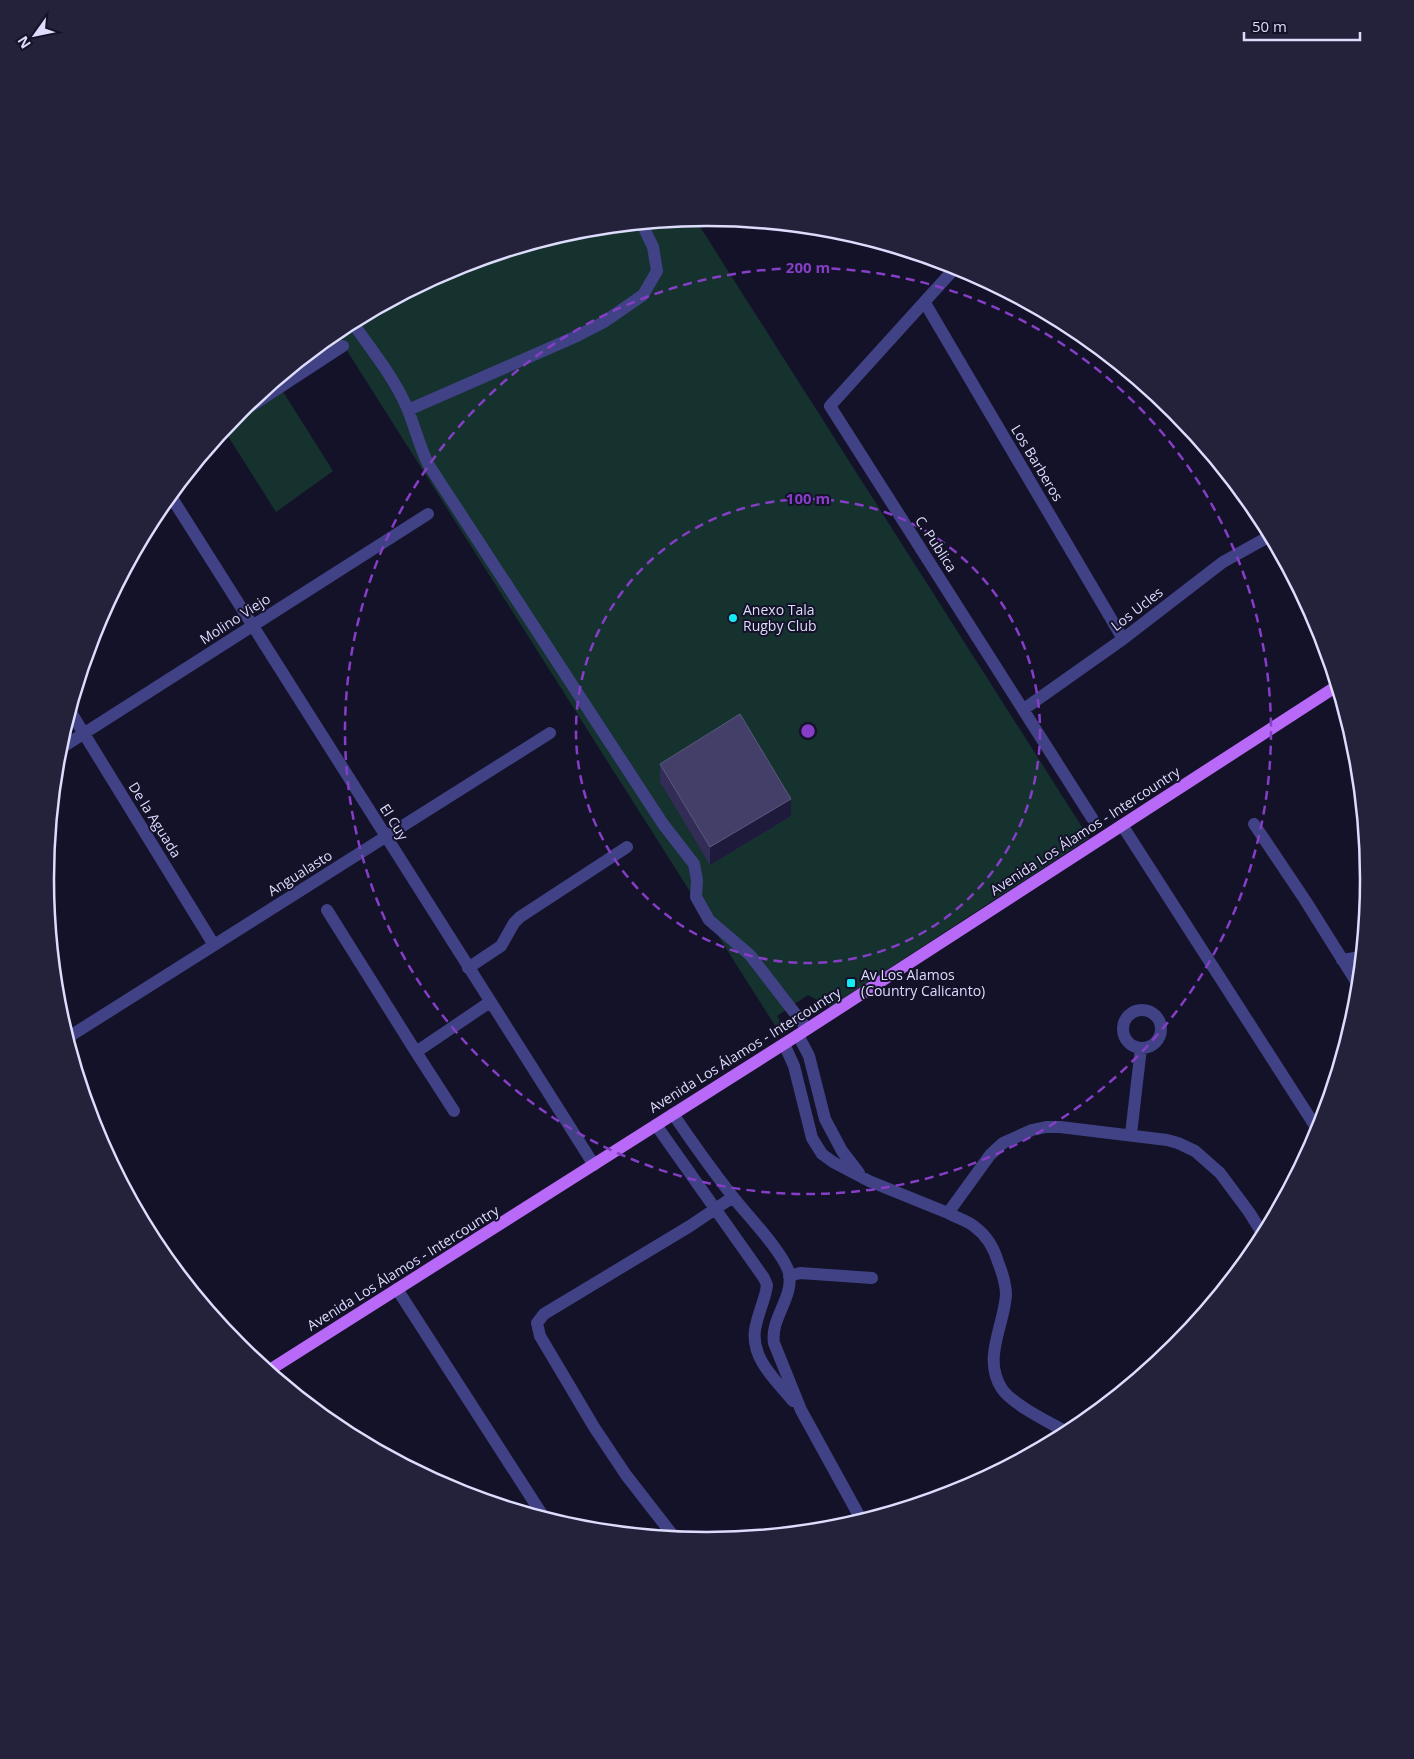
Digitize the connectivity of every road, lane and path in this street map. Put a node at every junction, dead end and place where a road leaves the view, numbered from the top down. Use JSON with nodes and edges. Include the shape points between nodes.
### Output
{"nodes":[{"id":1,"x":645,"y":230,"type":"edge"},
{"id":2,"x":950,"y":274,"type":"edge"},
{"id":3,"x":925,"y":303,"type":"junction"},
{"id":4,"x":356,"y":328,"type":"edge"},
{"id":5,"x":344,"y":346,"type":"dead end"},
{"id":6,"x":270,"y":394,"type":"edge"},
{"id":7,"x":408,"y":410,"type":"junction"},
{"id":8,"x":175,"y":502,"type":"edge"},
{"id":9,"x":428,"y":514,"type":"dead end"},
{"id":10,"x":1264,"y":539,"type":"edge"},
{"id":11,"x":252,"y":626,"type":"junction"},
{"id":12,"x":1123,"y":639,"type":"junction"},
{"id":13,"x":1332,"y":689,"type":"edge"},
{"id":14,"x":1024,"y":709,"type":"junction"},
{"id":15,"x":74,"y":718,"type":"edge"},
{"id":16,"x":550,"y":733,"type":"dead end"},
{"id":17,"x":84,"y":734,"type":"junction"},
{"id":18,"x":68,"y":744,"type":"edge"},
{"id":19,"x":1092,"y":818,"type":"dead end"},
{"id":20,"x":1254,"y":824,"type":"dead end"},
{"id":21,"x":1122,"y":825,"type":"junction"},
{"id":22,"x":386,"y":836,"type":"junction"},
{"id":23,"x":627,"y":848,"type":"dead end"},
{"id":24,"x":327,"y":910,"type":"dead end"},
{"id":25,"x":214,"y":945,"type":"junction"},
{"id":26,"x":1356,"y":958,"type":"edge"},
{"id":27,"x":1342,"y":960,"type":"junction"},
{"id":28,"x":468,"y":968,"type":"junction"},
{"id":29,"x":1353,"y":978,"type":"edge"},
{"id":30,"x":490,"y":1002,"type":"junction"},
{"id":31,"x":802,"y":1032,"type":"junction"},
{"id":32,"x":73,"y":1034,"type":"edge"},
{"id":33,"x":784,"y":1044,"type":"junction"},
{"id":34,"x":1141,"y":1048,"type":"dead end"},
{"id":35,"x":416,"y":1052,"type":"junction"},
{"id":36,"x":454,"y":1111,"type":"dead end"},
{"id":37,"x":673,"y":1114,"type":"junction"},
{"id":38,"x":1313,"y":1123,"type":"edge"},
{"id":39,"x":656,"y":1125,"type":"junction"},
{"id":40,"x":1131,"y":1134,"type":"junction"},
{"id":41,"x":594,"y":1164,"type":"junction"},
{"id":42,"x":864,"y":1178,"type":"junction"},
{"id":43,"x":733,"y":1197,"type":"junction"},
{"id":44,"x":715,"y":1209,"type":"junction"},
{"id":45,"x":948,"y":1213,"type":"junction"},
{"id":46,"x":1259,"y":1228,"type":"edge"},
{"id":47,"x":789,"y":1276,"type":"junction"},
{"id":48,"x":872,"y":1278,"type":"dead end"},
{"id":49,"x":397,"y":1289,"type":"junction"},
{"id":50,"x":273,"y":1368,"type":"edge"},
{"id":51,"x":801,"y":1410,"type":"junction"},
{"id":52,"x":1061,"y":1429,"type":"edge"},
{"id":53,"x":539,"y":1510,"type":"edge"},
{"id":54,"x":858,"y":1514,"type":"edge"},
{"id":55,"x":670,"y":1531,"type":"edge"}],
"edges":[{"from":1,"to":7,"type":"street","via":[[653,246],[657,271],[643,295],[577,336]]},
{"from":2,"to":3,"type":"street"},
{"from":3,"to":12,"type":"street","name":"Los Barberos"},
{"from":3,"to":14,"type":"street","name":"C. Publica","via":[[830,406]]},
{"from":4,"to":7,"type":"street"},
{"from":5,"to":6,"type":"street"},
{"from":7,"to":31,"type":"street","via":[[428,464],[663,824],[694,864],[696,897],[701,909],[718,929],[750,955]]},
{"from":8,"to":11,"type":"street","name":"El Cuy"},
{"from":9,"to":11,"type":"street","name":"Molino Viejo"},
{"from":10,"to":12,"type":"street","name":"Los Ucles","via":[[1222,562]]},
{"from":11,"to":17,"type":"street","name":"Molino Viejo"},
{"from":11,"to":22,"type":"street","name":"El Cuy"},
{"from":12,"to":14,"type":"street","name":"Los Ucles"},
{"from":13,"to":21,"type":"main road","name":"Avenida Los Álamos - Intercountry"},
{"from":14,"to":19,"type":"street","name":"C. Publica"},
{"from":15,"to":17,"type":"street","name":"De la Aguada"},
{"from":16,"to":22,"type":"street","name":"Angualasto"},
{"from":17,"to":18,"type":"street","name":"Molino Viejo"},
{"from":17,"to":25,"type":"street","name":"De la Aguada"},
{"from":20,"to":27,"type":"street"},
{"from":21,"to":31,"type":"main road","name":"Avenida Los Álamos - Intercountry"},
{"from":21,"to":38,"type":"street"},
{"from":22,"to":25,"type":"street","name":"Angualasto"},
{"from":22,"to":28,"type":"street","name":"El Cuy"},
{"from":23,"to":28,"type":"street","via":[[520,917],[501,946]]},
{"from":24,"to":35,"type":"street"},
{"from":25,"to":32,"type":"street","name":"Angualasto"},
{"from":26,"to":27,"type":"street"},
{"from":27,"to":29,"type":"street"},
{"from":28,"to":30,"type":"street","name":"El Cuy"},
{"from":30,"to":35,"type":"street"},
{"from":30,"to":41,"type":"street","name":"El Cuy"},
{"from":31,"to":33,"type":"main road","name":"Avenida Los Álamos - Intercountry"},
{"from":31,"to":42,"type":"street","via":[[825,1119],[842,1151]]},
{"from":33,"to":37,"type":"main road","name":"Avenida Los Álamos - Intercountry"},
{"from":33,"to":42,"type":"street","via":[[794,1066],[816,1146],[822,1154]]},
{"from":34,"to":40,"type":"street"},
{"from":35,"to":36,"type":"street"},
{"from":37,"to":39,"type":"main road","name":"Avenida Los Álamos - Intercountry"},
{"from":37,"to":43,"type":"street"},
{"from":39,"to":41,"type":"main road","name":"Avenida Los Álamos - Intercountry"},
{"from":39,"to":44,"type":"street"},
{"from":40,"to":45,"type":"street","via":[[1046,1126],[1032,1130],[1003,1143],[990,1155]]},
{"from":40,"to":46,"type":"street","via":[[1178,1142],[1195,1151],[1220,1173]]},
{"from":41,"to":49,"type":"main road","name":"Avenida Los Álamos - Intercountry"},
{"from":42,"to":45,"type":"street"},
{"from":43,"to":44,"type":"street"},
{"from":43,"to":47,"type":"street","via":[[784,1260]]},
{"from":44,"to":51,"type":"street","via":[[767,1285],[755,1330],[756,1346],[764,1365]]},
{"from":44,"to":55,"type":"street","via":[[544,1314],[537,1323],[540,1336],[594,1426],[626,1475]]},
{"from":45,"to":52,"type":"street","via":[[974,1226],[987,1237],[1003,1276],[1006,1295],[993,1363],[997,1379],[1011,1398]]},
{"from":47,"to":48,"type":"street","via":[[800,1273]]},
{"from":47,"to":51,"type":"street","via":[[786,1299],[773,1335]]},
{"from":49,"to":50,"type":"main road","name":"Avenida Los Álamos - Intercountry"},
{"from":49,"to":53,"type":"street"},
{"from":51,"to":54,"type":"street"}]}
